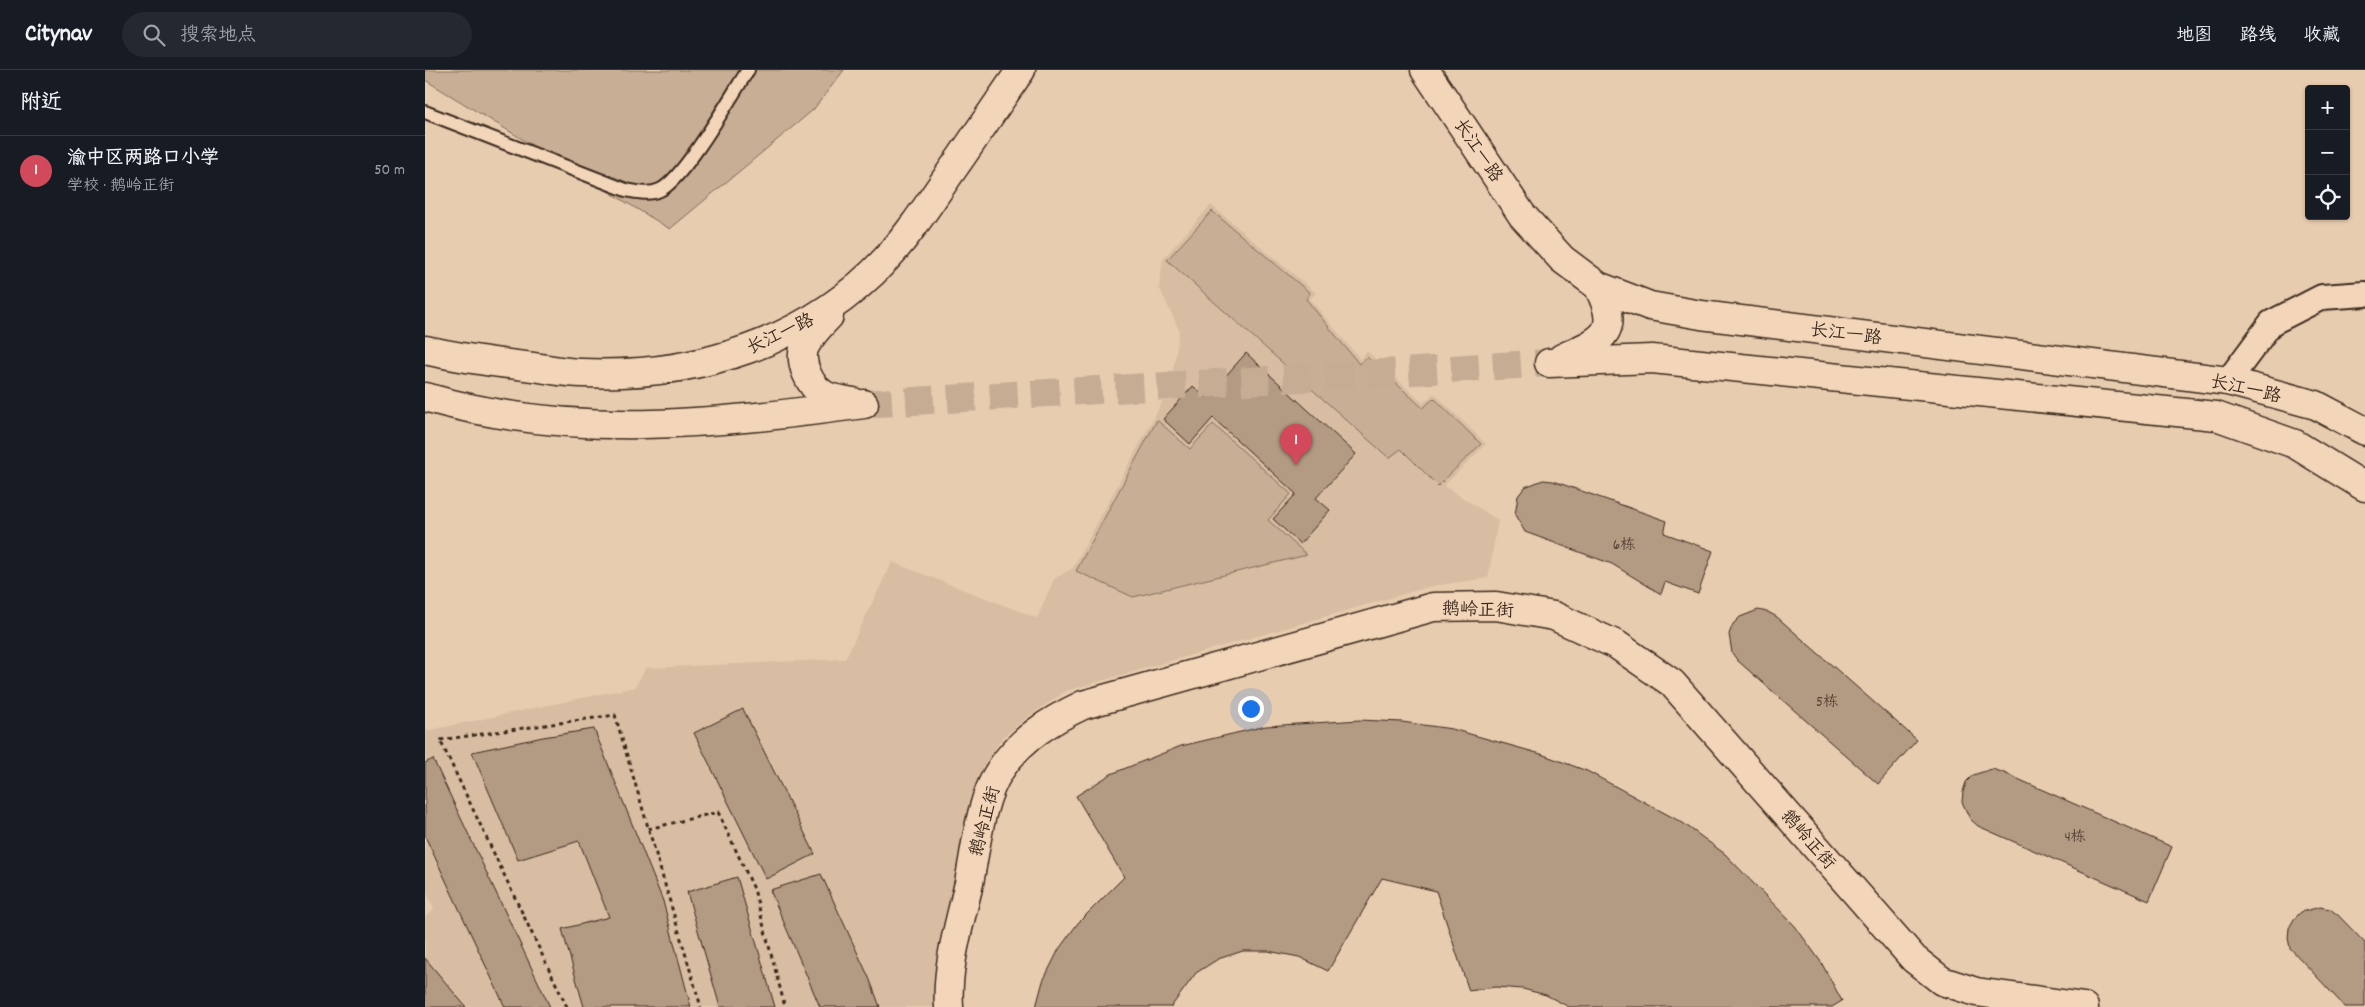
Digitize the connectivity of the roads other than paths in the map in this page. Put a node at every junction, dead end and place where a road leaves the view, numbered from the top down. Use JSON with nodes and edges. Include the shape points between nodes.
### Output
{"nodes":[{"id":1,"x":748,"y":70,"type":"edge"},
{"id":2,"x":1021,"y":70,"type":"edge"},
{"id":3,"x":1425,"y":70,"type":"edge"},
{"id":4,"x":425,"y":112,"type":"edge"},
{"id":5,"x":1598,"y":286,"type":"junction"},
{"id":6,"x":849,"y":294,"type":"junction"},
{"id":7,"x":2365,"y":294,"type":"edge"},
{"id":8,"x":425,"y":350,"type":"edge"},
{"id":9,"x":2229,"y":381,"type":"junction"},
{"id":10,"x":425,"y":397,"type":"edge"},
{"id":11,"x":2365,"y":431,"type":"edge"},
{"id":12,"x":2365,"y":487,"type":"edge"},
{"id":13,"x":1972,"y":1000,"type":"edge"},
{"id":14,"x":949,"y":1007,"type":"edge"},
{"id":15,"x":2084,"y":1007,"type":"edge"}],
"edges":[{"from":1,"to":4,"type":"lane","via":[[684,169],[661,190],[642,193],[626,190]]},
{"from":2,"to":6,"type":"main road","name":"长江一路","via":[[916,224],[886,259]]},
{"from":3,"to":5,"type":"main road","name":"长江一路","via":[[1522,215],[1562,259]]},
{"from":5,"to":9,"type":"main road","name":"长江一路","via":[[1650,306],[1701,315]]},
{"from":5,"to":12,"type":"main road","name":"长江一路","via":[[1607,303],[1609,319],[1605,334],[1596,342],[1549,363],[1652,359],[2216,416],[2295,444]]},
{"from":6,"to":8,"type":"main road","name":"长江一路","via":[[805,325],[764,344],[678,368],[582,373],[468,359]]},
{"from":6,"to":10,"type":"main road","via":[[817,328],[804,348],[805,367],[811,383],[824,395],[864,404],[752,419],[591,425],[527,419],[454,406]]},
{"from":7,"to":9,"type":"street","via":[[2322,297],[2271,323]]},
{"from":9,"to":11,"type":"main road","name":"长江一路","via":[[2316,405]]},
{"from":13,"to":14,"type":"main road","name":"鹅岭正街","via":[[1914,959],[1672,682],[1617,645],[1554,616],[1496,606],[1469,606],[1433,607],[1083,704],[1049,721],[1000,770],[987,797],[952,962]]},
{"from":13,"to":15,"type":"main road","name":"鹅岭正街"}]}
